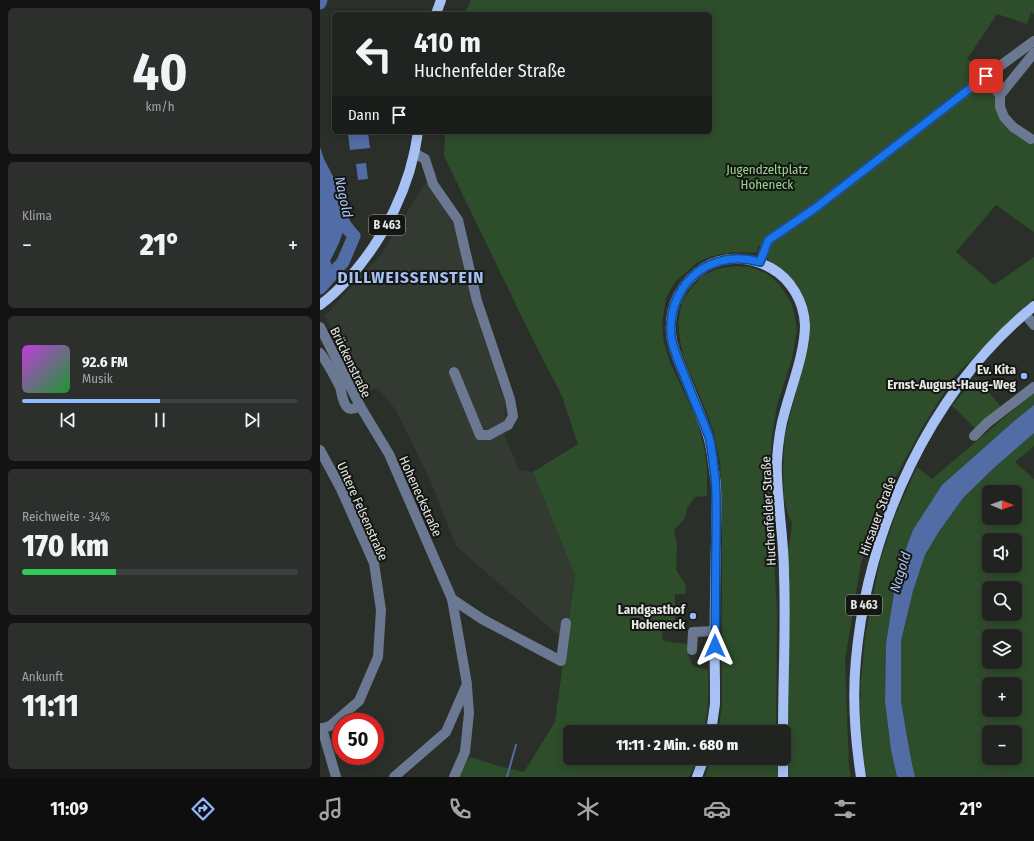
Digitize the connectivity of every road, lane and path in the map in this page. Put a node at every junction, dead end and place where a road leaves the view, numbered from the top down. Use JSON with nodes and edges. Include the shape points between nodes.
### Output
{"nodes":[{"id":1,"x":441,"y":0,"type":"edge"},
{"id":2,"x":437,"y":12,"type":"edge"},
{"id":3,"x":1034,"y":42,"type":"edge"},
{"id":4,"x":1034,"y":53,"type":"edge"},
{"id":5,"x":986,"y":76,"type":"junction"},
{"id":6,"x":1000,"y":95,"type":"junction"},
{"id":7,"x":418,"y":134,"type":"edge"},
{"id":8,"x":1031,"y":139,"type":"dead end"},
{"id":9,"x":414,"y":153,"type":"junction"},
{"id":10,"x":760,"y":262,"type":"junction"},
{"id":11,"x":320,"y":305,"type":"edge"},
{"id":12,"x":1034,"y":306,"type":"edge"},
{"id":13,"x":1025,"y":314,"type":"junction"},
{"id":14,"x":1034,"y":325,"type":"edge"},
{"id":15,"x":320,"y":327,"type":"edge"},
{"id":16,"x":320,"y":353,"type":"edge"},
{"id":17,"x":454,"y":372,"type":"dead end"},
{"id":18,"x":1034,"y":387,"type":"edge"},
{"id":19,"x":360,"y":406,"type":"junction"},
{"id":20,"x":974,"y":436,"type":"dead end"},
{"id":21,"x":320,"y":450,"type":"edge"},
{"id":22,"x":452,"y":599,"type":"junction"},
{"id":23,"x":566,"y":623,"type":"dead end"},
{"id":24,"x":715,"y":631,"type":"junction"},
{"id":25,"x":692,"y":650,"type":"dead end"},
{"id":26,"x":467,"y":684,"type":"junction"},
{"id":27,"x":712,"y":725,"type":"edge"},
{"id":28,"x":783,"y":725,"type":"edge"},
{"id":29,"x":321,"y":729,"type":"edge"},
{"id":30,"x":701,"y":765,"type":"edge"},
{"id":31,"x":783,"y":765,"type":"edge"},
{"id":32,"x":336,"y":777,"type":"edge"},
{"id":33,"x":394,"y":777,"type":"edge"},
{"id":34,"x":454,"y":777,"type":"edge"},
{"id":35,"x":697,"y":777,"type":"edge"},
{"id":36,"x":783,"y":777,"type":"edge"},
{"id":37,"x":862,"y":777,"type":"edge"}],
"edges":[{"from":1,"to":2,"type":"main road"},
{"from":3,"to":5,"type":"street"},
{"from":4,"to":6,"type":"street"},
{"from":5,"to":6,"type":"street"},
{"from":5,"to":10,"type":"street","via":[[814,209],[770,239]]},
{"from":6,"to":8,"type":"street","via":[[1004,117],[1012,127]]},
{"from":7,"to":9,"type":"main road","number":"B 463"},
{"from":9,"to":11,"type":"main road","number":"B 463","via":[[404,186],[377,243],[350,277]]},
{"from":9,"to":17,"type":"street","via":[[425,159],[434,184],[458,220],[477,301],[510,399],[513,416],[508,425],[489,435],[480,435]]},
{"from":10,"to":24,"type":"main road","name":"Huchenfelder Straße","via":[[735,258],[706,267],[693,276],[679,293],[672,314],[671,335],[709,439],[716,485]]},
{"from":10,"to":28,"type":"main road","name":"Huchenfelder Straße","via":[[775,270],[790,283],[802,308],[805,326],[800,360],[779,438],[777,463],[785,613]]},
{"from":12,"to":13,"type":"main road","name":"Hirsauer Straße","number":"B 463"},
{"from":13,"to":14,"type":"street"},
{"from":13,"to":37,"type":"main road","name":"Hirsauer Straße","number":"B 463","via":[[984,354],[947,402],[909,468],[891,509],[867,588],[856,660],[855,724]]},
{"from":15,"to":19,"type":"street","name":"Brückenstraße"},
{"from":16,"to":19,"type":"street","name":"Brückenstraße","via":[[340,388],[347,407],[351,409]]},
{"from":18,"to":20,"type":"street"},
{"from":19,"to":22,"type":"street","name":"Hoheneckstraße","via":[[389,454]]},
{"from":21,"to":29,"type":"street","name":"Untere Felsenstraße","via":[[340,487],[374,563],[380,610],[378,657],[359,701],[330,726]]},
{"from":22,"to":23,"type":"street","via":[[482,619],[560,661]]},
{"from":22,"to":26,"type":"street","name":"Hoheneckstraße"},
{"from":24,"to":25,"type":"street","via":[[693,632]]},
{"from":24,"to":27,"type":"main road","name":"Huchenfelder Straße","via":[[715,704]]},
{"from":26,"to":33,"type":"street","via":[[446,732]]},
{"from":26,"to":34,"type":"street","name":"Hoheneckstraße","via":[[469,713],[465,752]]},
{"from":29,"to":32,"type":"street"},
{"from":30,"to":35,"type":"main road"},
{"from":31,"to":36,"type":"main road"}]}
